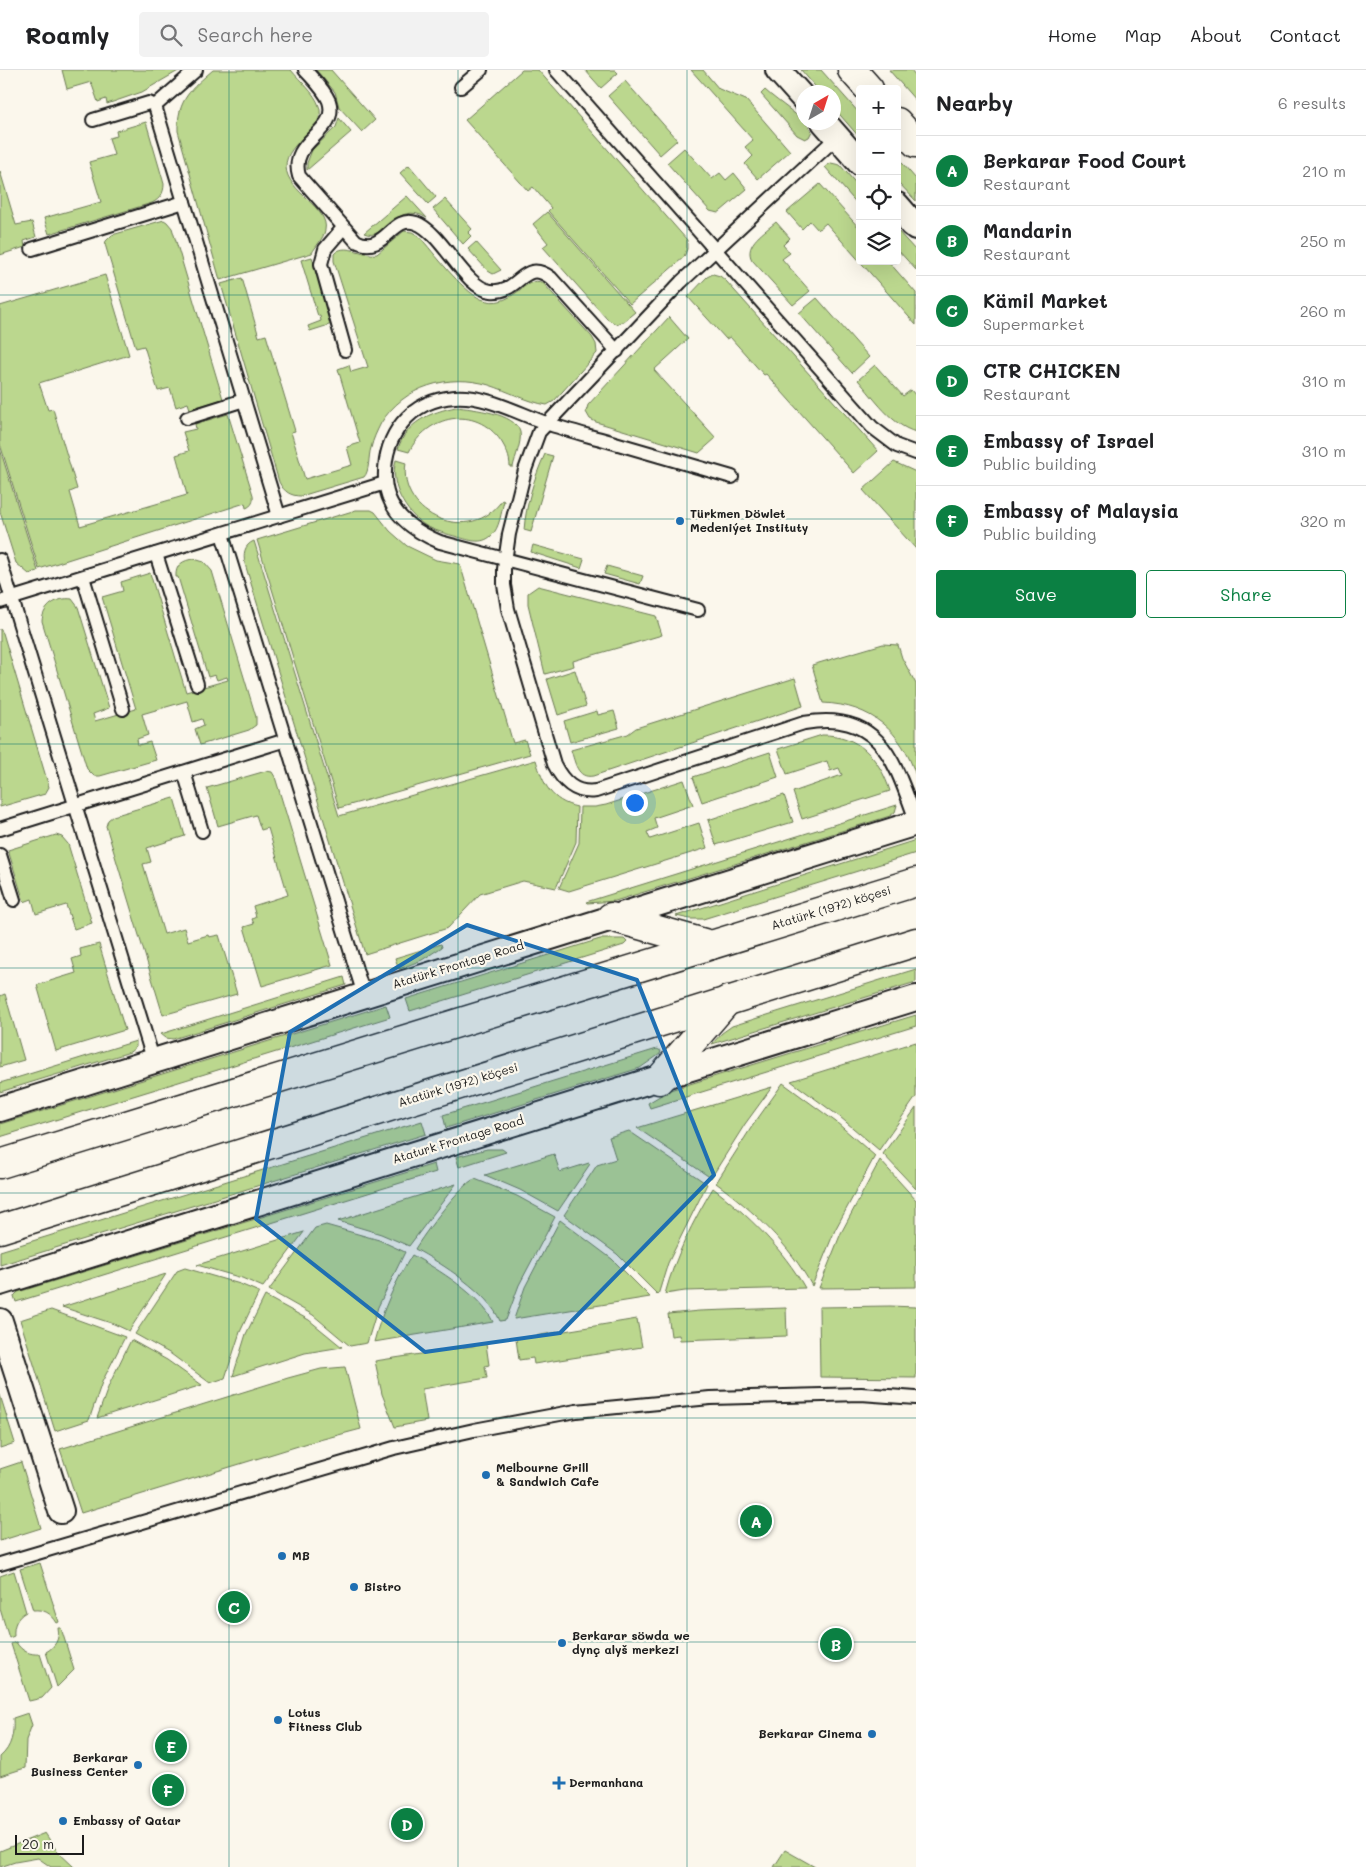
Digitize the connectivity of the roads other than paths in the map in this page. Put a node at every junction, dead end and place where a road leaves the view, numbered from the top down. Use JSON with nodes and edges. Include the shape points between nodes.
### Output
{"nodes":[{"id":1,"x":196,"y":70,"type":"edge"},
{"id":2,"x":305,"y":70,"type":"edge"},
{"id":3,"x":481,"y":70,"type":"edge"},
{"id":4,"x":556,"y":70,"type":"edge"},
{"id":5,"x":778,"y":70,"type":"edge"},
{"id":6,"x":852,"y":70,"type":"edge"},
{"id":7,"x":865,"y":85,"type":"edge"},
{"id":8,"x":461,"y":87,"type":"dead end"},
{"id":9,"x":796,"y":90,"type":"edge"},
{"id":10,"x":155,"y":106,"type":"junction"},
{"id":11,"x":93,"y":120,"type":"dead end"},
{"id":12,"x":901,"y":126,"type":"edge"},
{"id":13,"x":830,"y":130,"type":"edge"},
{"id":14,"x":916,"y":143,"type":"edge"},
{"id":15,"x":856,"y":159,"type":"edge"},
{"id":16,"x":184,"y":202,"type":"junction"},
{"id":17,"x":343,"y":228,"type":"junction"},
{"id":18,"x":32,"y":249,"type":"dead end"},
{"id":19,"x":715,"y":250,"type":"junction"},
{"id":20,"x":346,"y":350,"type":"dead end"},
{"id":21,"x":617,"y":351,"type":"junction"},
{"id":22,"x":244,"y":400,"type":"junction"},
{"id":23,"x":187,"y":418,"type":"dead end"},
{"id":24,"x":546,"y":423,"type":"junction"},
{"id":25,"x":916,"y":453,"type":"edge"},
{"id":26,"x":732,"y":477,"type":"dead end"},
{"id":27,"x":385,"y":483,"type":"junction"},
{"id":28,"x":279,"y":516,"type":"junction"},
{"id":29,"x":222,"y":534,"type":"junction"},
{"id":30,"x":156,"y":554,"type":"junction"},
{"id":31,"x":505,"y":559,"type":"junction"},
{"id":32,"x":0,"y":560,"type":"edge"},
{"id":33,"x":83,"y":577,"type":"junction"},
{"id":34,"x":6,"y":601,"type":"edge"},
{"id":35,"x":698,"y":610,"type":"dead end"},
{"id":36,"x":197,"y":684,"type":"dead end"},
{"id":37,"x":123,"y":709,"type":"dead end"},
{"id":38,"x":286,"y":740,"type":"junction"},
{"id":39,"x":184,"y":772,"type":"junction"},
{"id":40,"x":76,"y":806,"type":"junction"},
{"id":41,"x":916,"y":822,"type":"edge"},
{"id":42,"x":0,"y":829,"type":"edge"},
{"id":43,"x":202,"y":831,"type":"dead end"},
{"id":44,"x":0,"y":855,"type":"edge"},
{"id":45,"x":916,"y":882,"type":"edge"},
{"id":46,"x":14,"y":900,"type":"dead end"},
{"id":47,"x":611,"y":917,"type":"junction"},
{"id":48,"x":916,"y":942,"type":"edge"},
{"id":49,"x":711,"y":945,"type":"junction"},
{"id":50,"x":364,"y":994,"type":"junction"},
{"id":51,"x":916,"y":998,"type":"edge"},
{"id":52,"x":728,"y":1000,"type":"junction"},
{"id":53,"x":154,"y":1062,"type":"junction"},
{"id":54,"x":659,"y":1080,"type":"junction"},
{"id":55,"x":0,"y":1109,"type":"edge"},
{"id":56,"x":0,"y":1164,"type":"edge"},
{"id":57,"x":0,"y":1229,"type":"edge"},
{"id":58,"x":0,"y":1283,"type":"edge"},
{"id":59,"x":0,"y":1320,"type":"edge"},
{"id":60,"x":916,"y":1398,"type":"edge"},
{"id":61,"x":61,"y":1511,"type":"dead end"},
{"id":62,"x":0,"y":1564,"type":"edge"}],
"edges":[{"from":1,"to":10,"type":"lane"},
{"from":2,"to":17,"type":"lane","via":[[326,95],[330,114],[325,125],[301,151],[297,169],[302,181]]},
{"from":3,"to":8,"type":"lane"},
{"from":4,"to":19,"type":"lane"},
{"from":5,"to":9,"type":"street"},
{"from":6,"to":7,"type":"main road"},
{"from":10,"to":11,"type":"lane","via":[[149,103]]},
{"from":10,"to":16,"type":"lane"},
{"from":12,"to":14,"type":"main road"},
{"from":13,"to":15,"type":"street"},
{"from":13,"to":19,"type":"lane"},
{"from":16,"to":18,"type":"lane"},
{"from":16,"to":22,"type":"lane"},
{"from":17,"to":20,"type":"lane","via":[[325,249],[321,264]]},
{"from":17,"to":21,"type":"lane","via":[[356,241],[366,244],[377,242],[402,223],[420,224],[474,282],[487,291],[506,289],[528,273],[540,271],[551,278]]},
{"from":19,"to":21,"type":"lane"},
{"from":19,"to":25,"type":"lane","via":[[872,427],[897,446]]},
{"from":21,"to":24,"type":"lane"},
{"from":22,"to":23,"type":"lane"},
{"from":22,"to":28,"type":"lane"},
{"from":24,"to":26,"type":"lane"},
{"from":24,"to":27,"type":"lane","via":[[476,400],[456,397],[435,401],[416,410],[393,436],[385,462]]},
{"from":24,"to":31,"type":"lane","via":[[539,432],[525,470]]},
{"from":27,"to":28,"type":"lane"},
{"from":27,"to":31,"type":"lane","via":[[392,503],[404,521],[420,534]]},
{"from":28,"to":29,"type":"lane"},
{"from":29,"to":30,"type":"lane"},
{"from":29,"to":38,"type":"lane"},
{"from":30,"to":33,"type":"lane"},
{"from":30,"to":36,"type":"lane"},
{"from":31,"to":35,"type":"lane"},
{"from":31,"to":41,"type":"lane","via":[[504,585],[508,609],[554,764],[571,787],[596,791],[804,723],[832,720],[860,728],[882,745],[896,767]]},
{"from":32,"to":34,"type":"lane"},
{"from":33,"to":34,"type":"lane"},
{"from":33,"to":37,"type":"lane"},
{"from":34,"to":40,"type":"lane"},
{"from":38,"to":39,"type":"lane"},
{"from":38,"to":50,"type":"lane"},
{"from":39,"to":40,"type":"lane"},
{"from":39,"to":43,"type":"lane"},
{"from":40,"to":42,"type":"lane"},
{"from":40,"to":53,"type":"lane"},
{"from":41,"to":47,"type":"street","name":"Atatürk Frontage Road"},
{"from":44,"to":46,"type":"lane"},
{"from":45,"to":49,"type":"main road","name":"Atatürk (1972) köçesi"},
{"from":47,"to":49,"type":"main road"},
{"from":47,"to":50,"type":"street","name":"Atatürk Frontage Road"},
{"from":48,"to":52,"type":"main road","name":"Atatürk (1972) köçesi"},
{"from":49,"to":56,"type":"main road","name":"Atatürk (1972) köçesi"},
{"from":50,"to":53,"type":"street","name":"Atatürk Frontage Road"},
{"from":51,"to":54,"type":"street","name":"Ataturk Frontage Road"},
{"from":52,"to":54,"type":"main road"},
{"from":52,"to":57,"type":"main road","name":"Atatürk (1972) köçesi"},
{"from":53,"to":55,"type":"street","name":"Atatürk Frontage Road"},
{"from":54,"to":58,"type":"street","name":"Ataturk Frontage Road"},
{"from":59,"to":61,"type":"street"},
{"from":60,"to":62,"type":"lane","via":[[862,1394],[710,1398],[576,1412],[484,1428],[394,1448]]}]}
